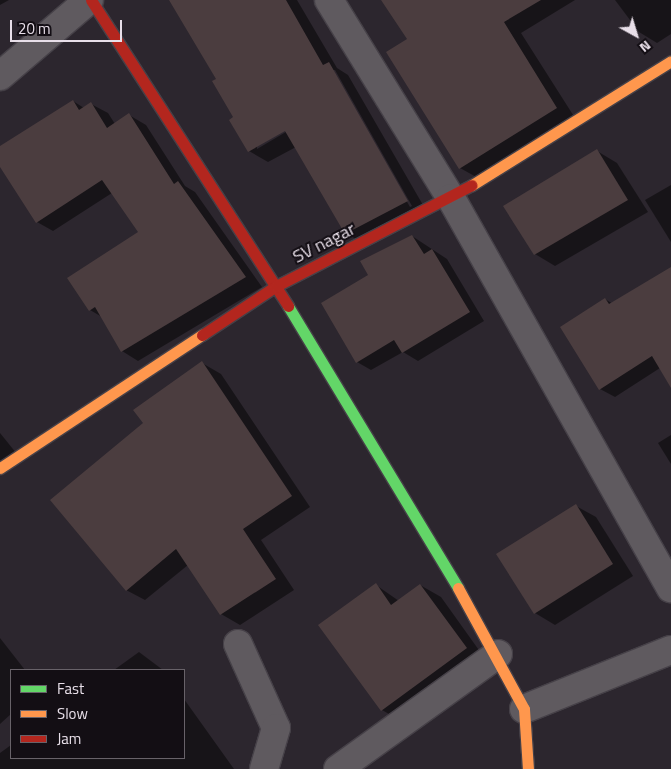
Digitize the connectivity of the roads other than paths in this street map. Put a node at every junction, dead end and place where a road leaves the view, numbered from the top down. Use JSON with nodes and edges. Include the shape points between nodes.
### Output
{"nodes":[{"id":1,"x":90,"y":0,"type":"edge"},
{"id":2,"x":328,"y":0,"type":"edge"},
{"id":3,"x":671,"y":62,"type":"edge"},
{"id":4,"x":0,"y":76,"type":"edge"},
{"id":5,"x":451,"y":198,"type":"junction"},
{"id":6,"x":276,"y":286,"type":"junction"},
{"id":7,"x":0,"y":468,"type":"edge"},
{"id":8,"x":671,"y":588,"type":"edge"},
{"id":9,"x":238,"y":644,"type":"dead end"},
{"id":10,"x":671,"y":650,"type":"edge"},
{"id":11,"x":498,"y":654,"type":"junction"},
{"id":12,"x":524,"y":709,"type":"junction"},
{"id":13,"x":264,"y":769,"type":"edge"},
{"id":14,"x":338,"y":769,"type":"edge"},
{"id":15,"x":528,"y":769,"type":"edge"}],
"edges":[{"from":1,"to":4,"type":"street"},
{"from":1,"to":6,"type":"street"},
{"from":2,"to":5,"type":"street"},
{"from":3,"to":5,"type":"street","name":"SV nagar"},
{"from":5,"to":6,"type":"street","name":"SV nagar"},
{"from":5,"to":8,"type":"street"},
{"from":6,"to":7,"type":"street","name":"SV nagar"},
{"from":6,"to":11,"type":"street"},
{"from":9,"to":13,"type":"street","via":[[276,728]]},
{"from":10,"to":12,"type":"street"},
{"from":11,"to":12,"type":"street"},
{"from":11,"to":14,"type":"street"},
{"from":12,"to":15,"type":"street"}]}
